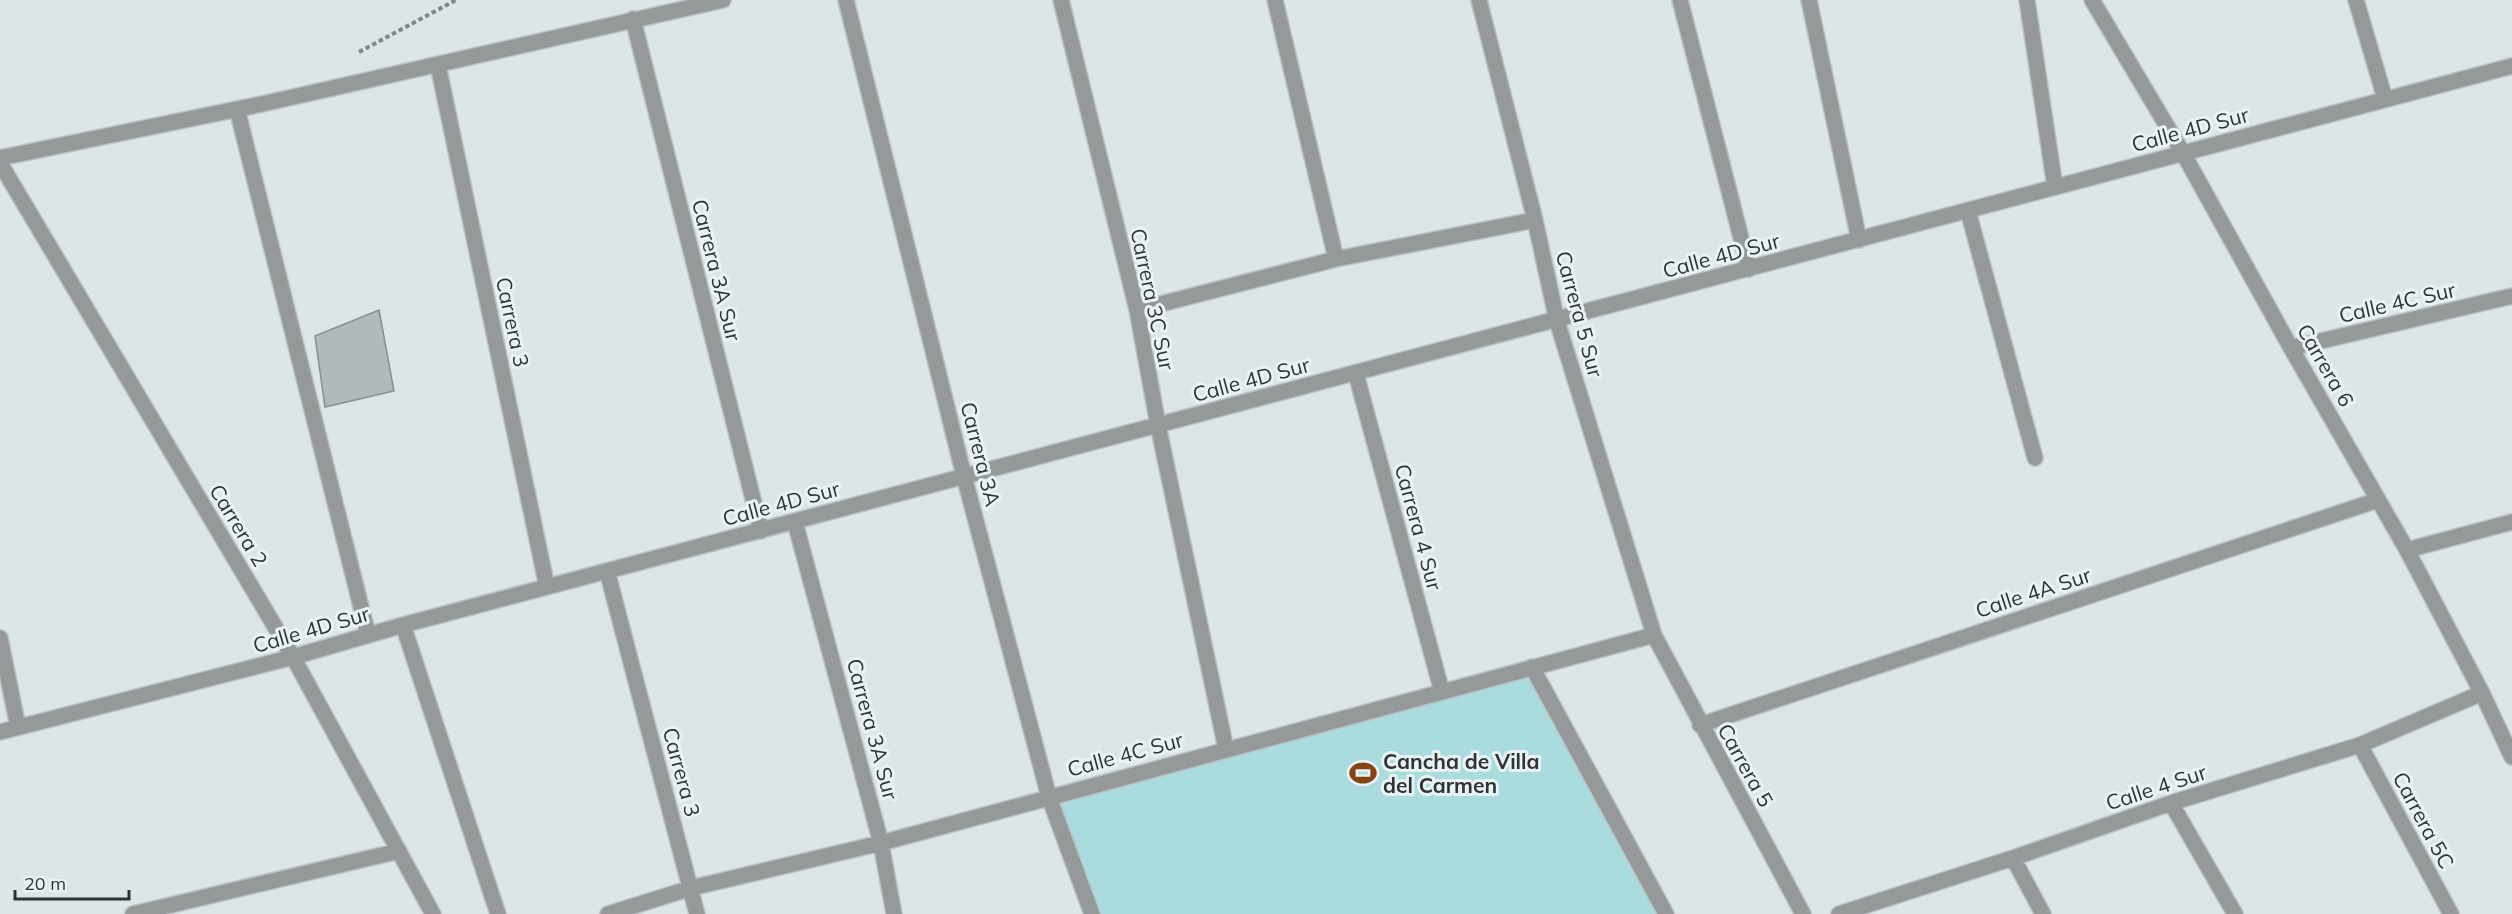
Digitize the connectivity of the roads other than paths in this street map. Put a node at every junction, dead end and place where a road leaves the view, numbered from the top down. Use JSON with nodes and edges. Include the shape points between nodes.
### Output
{"nodes":[{"id":1,"x":723,"y":0,"type":"edge"},
{"id":2,"x":846,"y":0,"type":"edge"},
{"id":3,"x":1061,"y":0,"type":"edge"},
{"id":4,"x":1275,"y":0,"type":"edge"},
{"id":5,"x":1479,"y":0,"type":"edge"},
{"id":6,"x":1680,"y":0,"type":"edge"},
{"id":7,"x":1809,"y":0,"type":"edge"},
{"id":8,"x":2027,"y":0,"type":"edge"},
{"id":9,"x":2092,"y":0,"type":"edge"},
{"id":10,"x":2356,"y":0,"type":"edge"},
{"id":11,"x":633,"y":19,"type":"junction"},
{"id":12,"x":438,"y":65,"type":"junction"},
{"id":13,"x":2512,"y":66,"type":"edge"},
{"id":14,"x":2385,"y":99,"type":"junction"},
{"id":15,"x":237,"y":109,"type":"junction"},
{"id":16,"x":2183,"y":153,"type":"junction"},
{"id":17,"x":0,"y":158,"type":"edge"},
{"id":18,"x":0,"y":163,"type":"edge"},
{"id":19,"x":2055,"y":188,"type":"junction"},
{"id":20,"x":1968,"y":210,"type":"junction"},
{"id":21,"x":1535,"y":220,"type":"junction"},
{"id":22,"x":1859,"y":240,"type":"junction"},
{"id":23,"x":1336,"y":259,"type":"junction"},
{"id":24,"x":1749,"y":269,"type":"junction"},
{"id":25,"x":2512,"y":296,"type":"edge"},
{"id":26,"x":1137,"y":310,"type":"junction"},
{"id":27,"x":1557,"y":321,"type":"junction"},
{"id":28,"x":2291,"y":348,"type":"junction"},
{"id":29,"x":1356,"y":374,"type":"junction"},
{"id":30,"x":1158,"y":425,"type":"junction"},
{"id":31,"x":2035,"y":458,"type":"dead end"},
{"id":32,"x":964,"y":476,"type":"junction"},
{"id":33,"x":2378,"y":500,"type":"junction"},
{"id":34,"x":795,"y":522,"type":"junction"},
{"id":35,"x":2512,"y":522,"type":"edge"},
{"id":36,"x":761,"y":531,"type":"junction"},
{"id":37,"x":2407,"y":550,"type":"junction"},
{"id":38,"x":607,"y":571,"type":"junction"},
{"id":39,"x":547,"y":587,"type":"junction"},
{"id":40,"x":403,"y":626,"type":"junction"},
{"id":41,"x":368,"y":635,"type":"junction"},
{"id":42,"x":1654,"y":635,"type":"junction"},
{"id":43,"x":0,"y":638,"type":"edge"},
{"id":44,"x":293,"y":657,"type":"junction"},
{"id":45,"x":1532,"y":667,"type":"junction"},
{"id":46,"x":1442,"y":692,"type":"junction"},
{"id":47,"x":2482,"y":693,"type":"junction"},
{"id":48,"x":1700,"y":725,"type":"junction"},
{"id":49,"x":18,"y":727,"type":"junction"},
{"id":50,"x":0,"y":732,"type":"edge"},
{"id":51,"x":2360,"y":745,"type":"junction"},
{"id":52,"x":1226,"y":749,"type":"junction"},
{"id":53,"x":2511,"y":751,"type":"edge"},
{"id":54,"x":1049,"y":797,"type":"junction"},
{"id":55,"x":2171,"y":803,"type":"junction"},
{"id":56,"x":881,"y":843,"type":"junction"},
{"id":57,"x":399,"y":850,"type":"junction"},
{"id":58,"x":2013,"y":858,"type":"junction"},
{"id":59,"x":691,"y":888,"type":"junction"},
{"id":60,"x":133,"y":914,"type":"edge"},
{"id":61,"x":434,"y":914,"type":"edge"},
{"id":62,"x":498,"y":914,"type":"edge"},
{"id":63,"x":608,"y":914,"type":"edge"},
{"id":64,"x":698,"y":914,"type":"edge"},
{"id":65,"x":894,"y":914,"type":"edge"},
{"id":66,"x":1092,"y":914,"type":"edge"},
{"id":67,"x":1666,"y":914,"type":"edge"},
{"id":68,"x":1803,"y":914,"type":"edge"},
{"id":69,"x":1839,"y":914,"type":"edge"},
{"id":70,"x":2043,"y":914,"type":"edge"},
{"id":71,"x":2235,"y":914,"type":"edge"},
{"id":72,"x":2451,"y":914,"type":"edge"}],
"edges":[{"from":1,"to":11,"type":"street"},
{"from":2,"to":32,"type":"street","name":"Carrera 3A"},
{"from":3,"to":26,"type":"street","name":"Carrera 3C Sur"},
{"from":4,"to":23,"type":"street"},
{"from":5,"to":21,"type":"street","name":"Carrera 5 Sur"},
{"from":6,"to":24,"type":"street"},
{"from":7,"to":22,"type":"street"},
{"from":8,"to":19,"type":"street"},
{"from":9,"to":16,"type":"street","name":"Carrera 6"},
{"from":10,"to":14,"type":"street"},
{"from":11,"to":12,"type":"street"},
{"from":11,"to":36,"type":"street","name":"Carrera 3A Sur"},
{"from":12,"to":15,"type":"street"},
{"from":12,"to":39,"type":"street","name":"Carrera 3"},
{"from":13,"to":14,"type":"street","name":"Calle 4D Sur"},
{"from":14,"to":16,"type":"street","name":"Calle 4D Sur"},
{"from":15,"to":17,"type":"street"},
{"from":15,"to":41,"type":"street"},
{"from":16,"to":19,"type":"street","name":"Calle 4D Sur"},
{"from":16,"to":28,"type":"street","name":"Carrera 6"},
{"from":18,"to":44,"type":"street","name":"Carrera 2"},
{"from":19,"to":20,"type":"street","name":"Calle 4D Sur"},
{"from":20,"to":22,"type":"street","name":"Calle 4D Sur"},
{"from":20,"to":31,"type":"street"},
{"from":21,"to":23,"type":"street"},
{"from":21,"to":27,"type":"street","name":"Carrera 5 Sur"},
{"from":22,"to":24,"type":"street","name":"Calle 4D Sur"},
{"from":23,"to":26,"type":"street"},
{"from":24,"to":27,"type":"street","name":"Calle 4D Sur"},
{"from":25,"to":28,"type":"street","name":"Calle 4C Sur"},
{"from":26,"to":30,"type":"street","name":"Carrera 3C Sur"},
{"from":27,"to":29,"type":"street","name":"Calle 4D Sur"},
{"from":27,"to":42,"type":"street","name":"Carrera 5 Sur"},
{"from":28,"to":33,"type":"street","name":"Carrera 6"},
{"from":29,"to":30,"type":"street","name":"Calle 4D Sur"},
{"from":29,"to":46,"type":"street","name":"Carrera 4 Sur"},
{"from":30,"to":32,"type":"street","name":"Calle 4D Sur"},
{"from":30,"to":52,"type":"street","name":"Carrera 3C Sur"},
{"from":32,"to":34,"type":"street","name":"Calle 4D Sur"},
{"from":32,"to":54,"type":"street","name":"Carrera 3A"},
{"from":33,"to":37,"type":"street","name":"Carrera 6"},
{"from":33,"to":48,"type":"street","name":"Calle 4A Sur"},
{"from":34,"to":36,"type":"street","name":"Calle 4D Sur"},
{"from":34,"to":56,"type":"street","name":"Carrera 3A Sur"},
{"from":35,"to":37,"type":"street"},
{"from":36,"to":38,"type":"street","name":"Calle 4D Sur"},
{"from":37,"to":47,"type":"street","name":"Carrera 6"},
{"from":38,"to":39,"type":"street","name":"Calle 4D Sur"},
{"from":38,"to":59,"type":"street","name":"Carrera 3"},
{"from":39,"to":40,"type":"street","name":"Calle 4D Sur"},
{"from":40,"to":41,"type":"street","name":"Calle 4D Sur"},
{"from":40,"to":62,"type":"street"},
{"from":41,"to":44,"type":"street","name":"Calle 4D Sur"},
{"from":42,"to":45,"type":"street","name":"Calle 4C Sur"},
{"from":42,"to":48,"type":"street","name":"Carrera 5"},
{"from":43,"to":49,"type":"street"},
{"from":44,"to":49,"type":"street","name":"Calle 4D Sur"},
{"from":44,"to":57,"type":"street","name":"Carrera 2"},
{"from":45,"to":46,"type":"street","name":"Calle 4C Sur"},
{"from":45,"to":67,"type":"street"},
{"from":46,"to":52,"type":"street","name":"Calle 4C Sur"},
{"from":47,"to":51,"type":"street","name":"Calle 4 Sur"},
{"from":47,"to":53,"type":"street","name":"Carrera 6"},
{"from":48,"to":68,"type":"street","name":"Carrera 5"},
{"from":49,"to":50,"type":"street","name":"Calle 4D Sur"},
{"from":51,"to":55,"type":"street","name":"Calle 4 Sur"},
{"from":51,"to":72,"type":"street","name":"Carrera 5C"},
{"from":52,"to":54,"type":"street","name":"Calle 4C Sur"},
{"from":54,"to":56,"type":"street","name":"Calle 4C Sur"},
{"from":54,"to":66,"type":"street","name":"Carrera 3A"},
{"from":55,"to":58,"type":"street","name":"Calle 4 Sur"},
{"from":55,"to":71,"type":"street"},
{"from":56,"to":59,"type":"street","name":"Calle 4C Sur"},
{"from":56,"to":65,"type":"street","name":"Carrera 3A Sur"},
{"from":57,"to":60,"type":"street"},
{"from":57,"to":61,"type":"street","name":"Carrera 2"},
{"from":58,"to":69,"type":"street","name":"Calle 4 Sur"},
{"from":58,"to":70,"type":"street"},
{"from":59,"to":63,"type":"street","name":"Calle 4C Sur"},
{"from":59,"to":64,"type":"street","name":"Carrera 3"}]}
